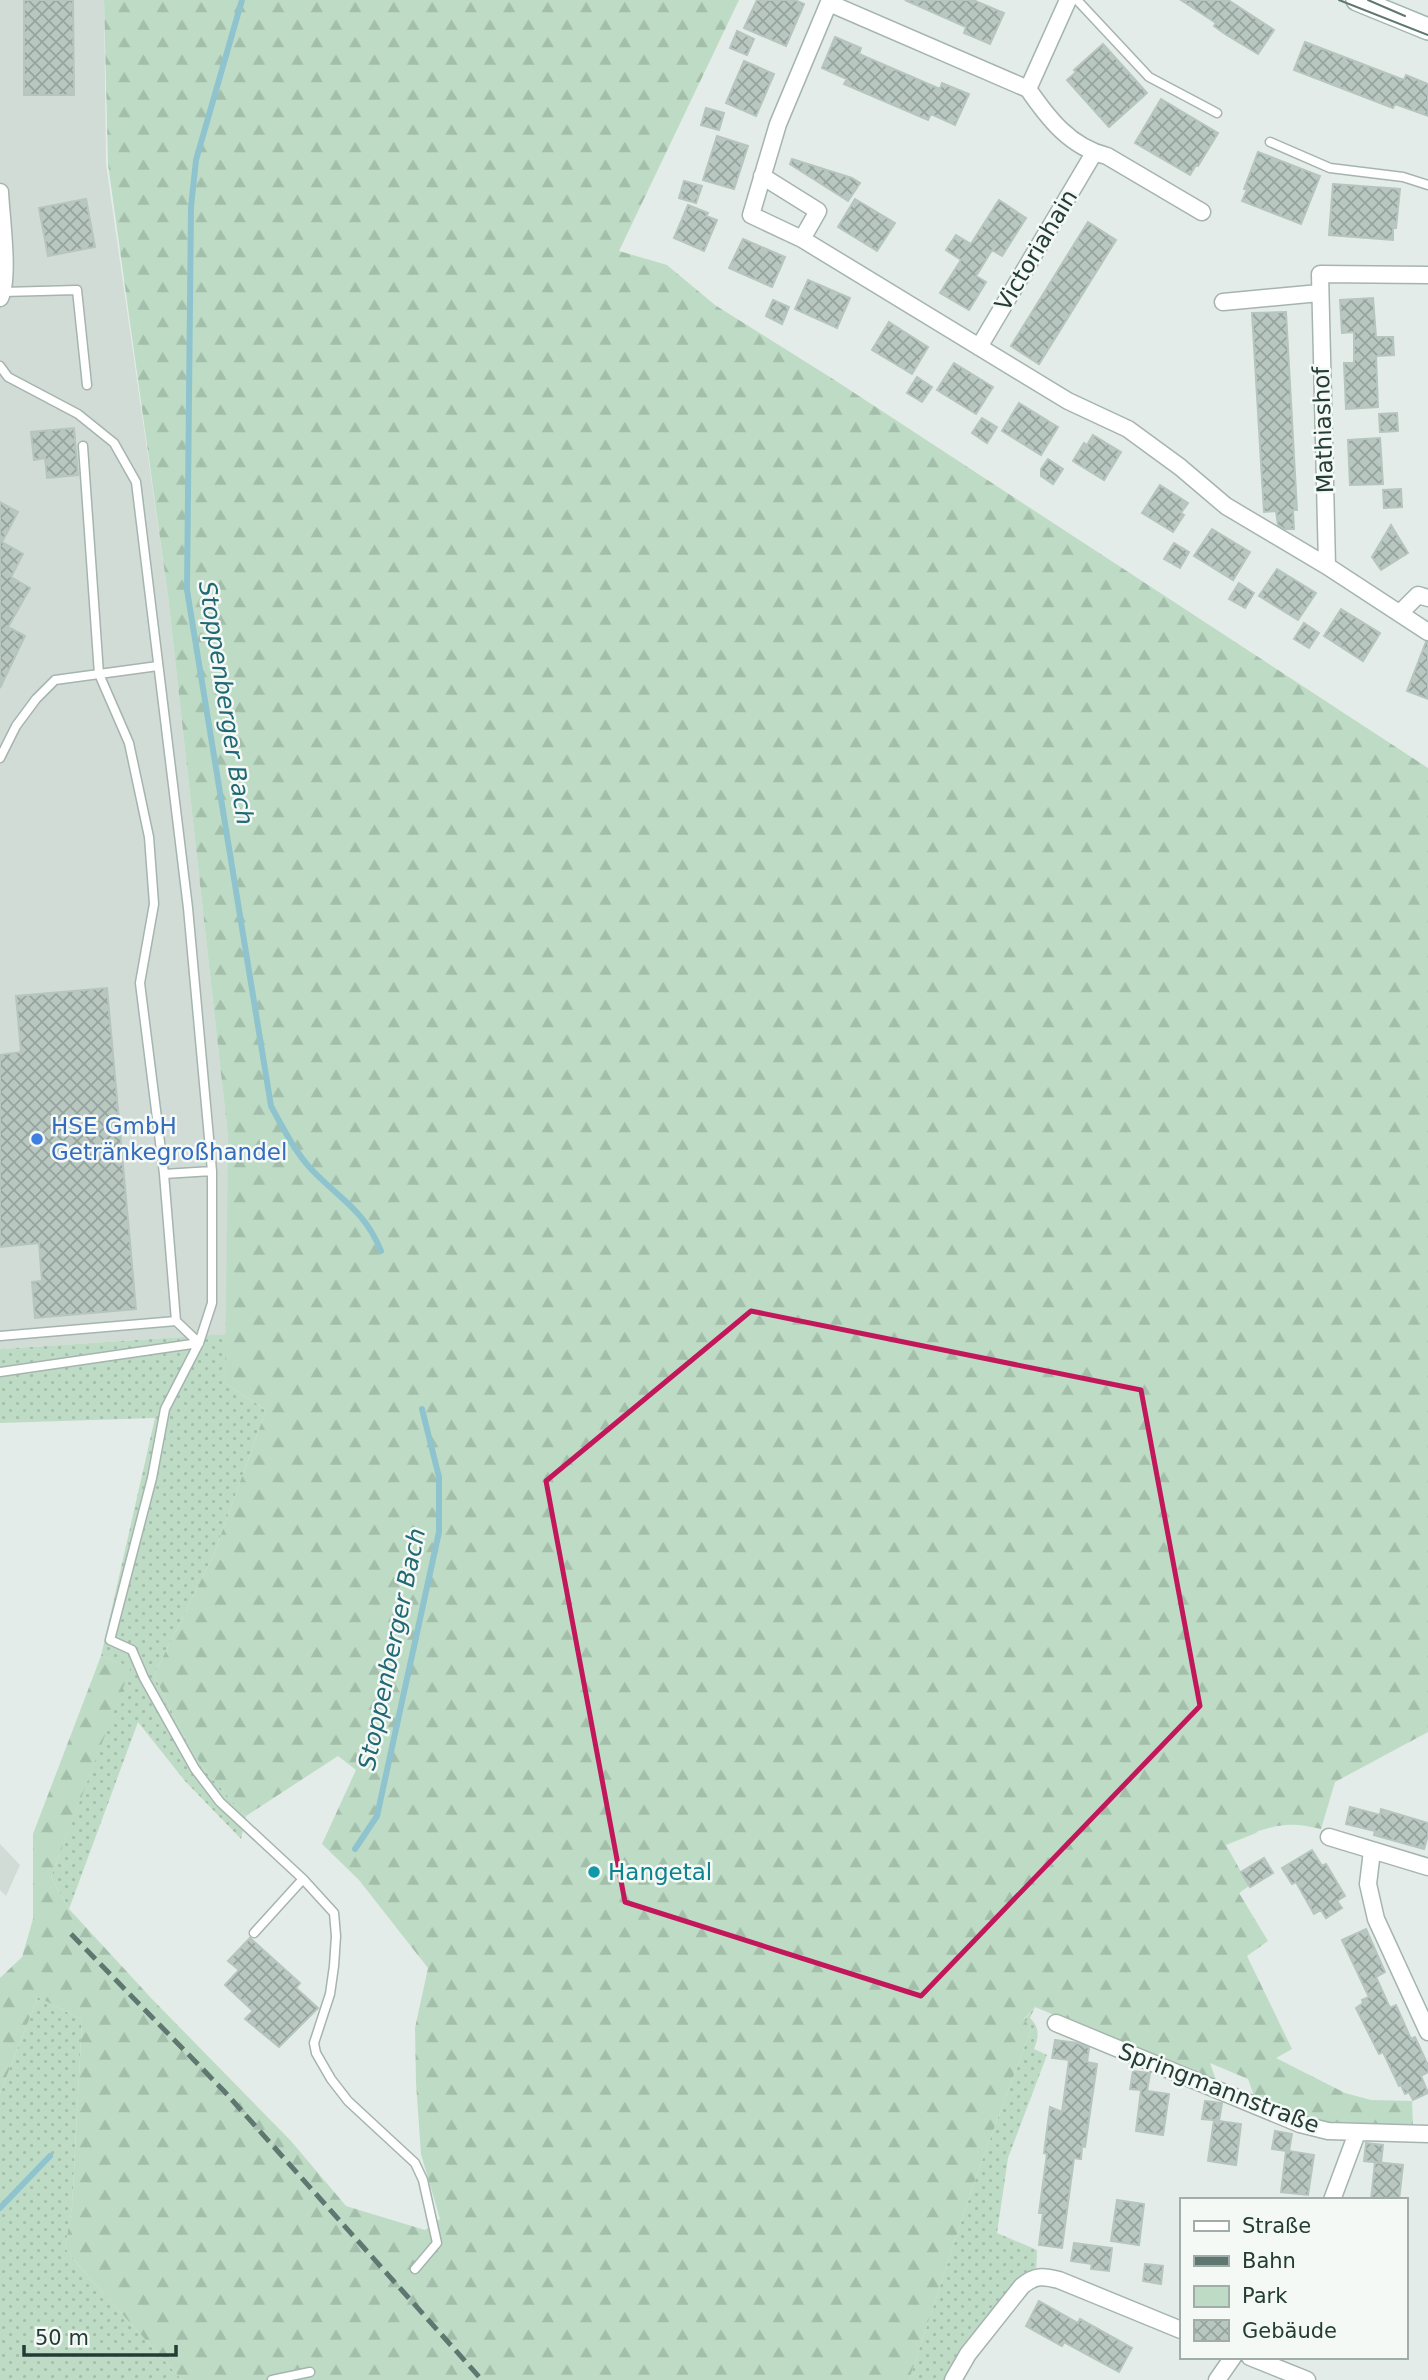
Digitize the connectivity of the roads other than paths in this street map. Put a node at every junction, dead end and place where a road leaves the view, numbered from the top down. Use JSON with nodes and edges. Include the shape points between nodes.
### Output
{"nodes":[{"id":1,"x":1068,"y":0,"type":"edge"},
{"id":2,"x":1077,"y":0,"type":"edge"},
{"id":3,"x":1357,"y":0,"type":"edge"},
{"id":4,"x":830,"y":1,"type":"edge"},
{"id":5,"x":1428,"y":29,"type":"edge"},
{"id":6,"x":1027,"y":89,"type":"junction"},
{"id":7,"x":1217,"y":113,"type":"dead end"},
{"id":8,"x":1270,"y":142,"type":"dead end"},
{"id":9,"x":1094,"y":153,"type":"junction"},
{"id":10,"x":762,"y":176,"type":"junction"},
{"id":11,"x":1428,"y":185,"type":"edge"},
{"id":12,"x":0,"y":192,"type":"edge"},
{"id":13,"x":1202,"y":212,"type":"dead end"},
{"id":14,"x":802,"y":239,"type":"junction"},
{"id":15,"x":1428,"y":275,"type":"edge"},
{"id":16,"x":1319,"y":293,"type":"junction"},
{"id":17,"x":2,"y":295,"type":"edge"},
{"id":18,"x":1223,"y":302,"type":"dead end"},
{"id":19,"x":979,"y":347,"type":"junction"},
{"id":20,"x":0,"y":366,"type":"edge"},
{"id":21,"x":87,"y":385,"type":"dead end"},
{"id":22,"x":83,"y":446,"type":"dead end"},
{"id":23,"x":1327,"y":566,"type":"junction"},
{"id":24,"x":1428,"y":598,"type":"edge"},
{"id":25,"x":1400,"y":613,"type":"junction"},
{"id":26,"x":1428,"y":632,"type":"edge"},
{"id":27,"x":158,"y":666,"type":"junction"},
{"id":28,"x":99,"y":674,"type":"junction"},
{"id":29,"x":0,"y":758,"type":"edge"},
{"id":30,"x":212,"y":1171,"type":"junction"},
{"id":31,"x":164,"y":1174,"type":"junction"},
{"id":32,"x":176,"y":1321,"type":"junction"},
{"id":33,"x":0,"y":1336,"type":"edge"},
{"id":34,"x":199,"y":1343,"type":"junction"},
{"id":35,"x":0,"y":1372,"type":"edge"},
{"id":36,"x":1329,"y":1837,"type":"dead end"},
{"id":37,"x":1372,"y":1851,"type":"junction"},
{"id":38,"x":1428,"y":1867,"type":"edge"},
{"id":39,"x":303,"y":1879,"type":"junction"},
{"id":40,"x":254,"y":1933,"type":"dead end"},
{"id":41,"x":1056,"y":2023,"type":"dead end"},
{"id":42,"x":1428,"y":2032,"type":"edge"},
{"id":43,"x":1357,"y":2133,"type":"junction"},
{"id":44,"x":1428,"y":2134,"type":"edge"},
{"id":45,"x":1333,"y":2198,"type":"edge"},
{"id":46,"x":415,"y":2269,"type":"dead end"},
{"id":47,"x":1180,"y":2330,"type":"edge"},
{"id":48,"x":1232,"y":2359,"type":"edge"},
{"id":49,"x":1255,"y":2359,"type":"edge"},
{"id":50,"x":310,"y":2372,"type":"dead end"},
{"id":51,"x":272,"y":2380,"type":"edge"},
{"id":52,"x":953,"y":2380,"type":"edge"},
{"id":53,"x":1217,"y":2380,"type":"edge"},
{"id":54,"x":1307,"y":2380,"type":"edge"}],
"edges":[{"from":1,"to":6,"type":"street"},
{"from":2,"to":7,"type":"lane","via":[[1149,77]]},
{"from":3,"to":5,"type":"main road"},
{"from":4,"to":6,"type":"street"},
{"from":4,"to":10,"type":"street","via":[[778,124]]},
{"from":6,"to":9,"type":"street","via":[[1071,140]]},
{"from":8,"to":11,"type":"lane","via":[[1330,168],[1403,177]]},
{"from":9,"to":13,"type":"street","via":[[1107,156]]},
{"from":9,"to":19,"type":"street","name":"Victoriahain"},
{"from":10,"to":14,"type":"street","via":[[751,215]]},
{"from":10,"to":14,"type":"street","via":[[818,211]]},
{"from":12,"to":17,"type":"street"},
{"from":14,"to":19,"type":"street"},
{"from":15,"to":16,"type":"street","via":[[1320,274]]},
{"from":16,"to":18,"type":"street"},
{"from":16,"to":23,"type":"street","name":"Mathiashof"},
{"from":17,"to":21,"type":"lane","via":[[77,290]]},
{"from":19,"to":23,"type":"street","via":[[1068,401],[1128,429],[1226,506]]},
{"from":20,"to":27,"type":"lane","via":[[8,377],[78,414],[114,443],[136,482]]},
{"from":22,"to":28,"type":"lane"},
{"from":23,"to":25,"type":"street"},
{"from":24,"to":25,"type":"street","via":[[1419,595]]},
{"from":25,"to":26,"type":"street"},
{"from":27,"to":28,"type":"lane"},
{"from":27,"to":30,"type":"lane","via":[[188,908]]},
{"from":28,"to":29,"type":"lane","via":[[55,680],[16,726]]},
{"from":28,"to":31,"type":"lane","via":[[130,743],[149,837],[154,904],[139,983]]},
{"from":30,"to":31,"type":"lane"},
{"from":30,"to":34,"type":"lane","via":[[212,1303]]},
{"from":31,"to":32,"type":"lane"},
{"from":32,"to":33,"type":"lane"},
{"from":32,"to":34,"type":"lane"},
{"from":34,"to":35,"type":"lane"},
{"from":34,"to":39,"type":"lane","via":[[165,1409],[110,1640],[132,1650],[195,1769],[220,1802]]},
{"from":36,"to":37,"type":"street"},
{"from":37,"to":38,"type":"street"},
{"from":37,"to":42,"type":"street","via":[[1370,1901]]},
{"from":39,"to":40,"type":"lane"},
{"from":39,"to":46,"type":"lane","via":[[334,1913],[336,1936],[330,1994],[314,2043],[316,2053],[348,2101],[415,2163],[423,2180],[437,2243]]},
{"from":41,"to":43,"type":"street","name":"Springmannstraße","via":[[1300,2124]]},
{"from":43,"to":44,"type":"street","name":"Springmannstraße"},
{"from":43,"to":45,"type":"street"},
{"from":47,"to":52,"type":"street","via":[[1041,2276],[1022,2286]]},
{"from":48,"to":53,"type":"street"},
{"from":49,"to":54,"type":"street"},
{"from":50,"to":51,"type":"lane"}]}
